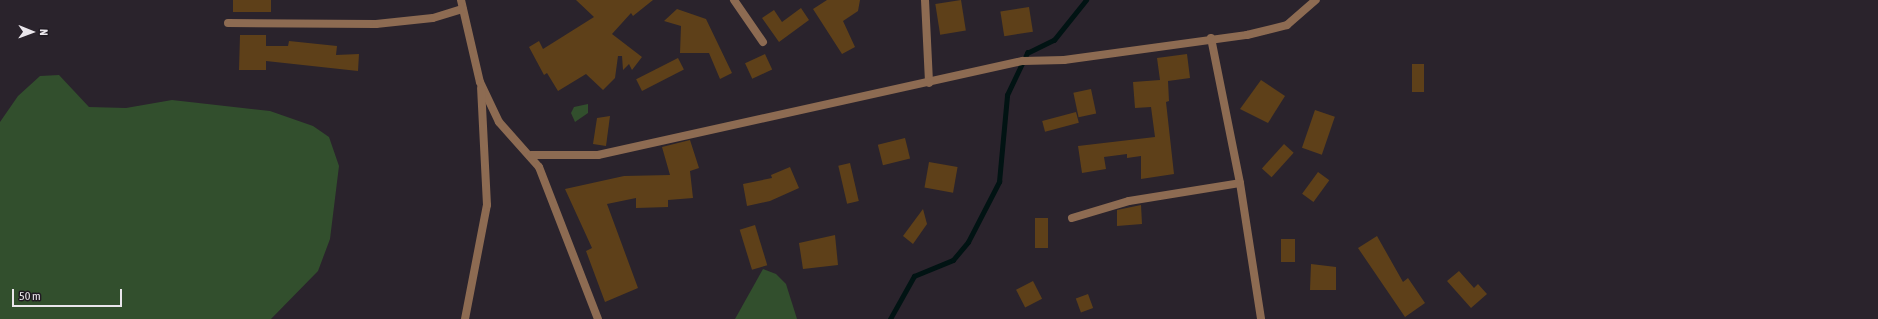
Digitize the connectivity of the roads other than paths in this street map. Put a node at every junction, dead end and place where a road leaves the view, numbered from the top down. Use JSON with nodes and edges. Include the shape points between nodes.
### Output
{"nodes":[{"id":1,"x":461,"y":0,"type":"edge"},
{"id":2,"x":734,"y":0,"type":"edge"},
{"id":3,"x":926,"y":0,"type":"edge"},
{"id":4,"x":1316,"y":0,"type":"edge"},
{"id":5,"x":464,"y":9,"type":"junction"},
{"id":6,"x":228,"y":23,"type":"dead end"},
{"id":7,"x":1211,"y":38,"type":"junction"},
{"id":8,"x":763,"y":42,"type":"dead end"},
{"id":9,"x":480,"y":82,"type":"junction"},
{"id":10,"x":929,"y":83,"type":"junction"},
{"id":11,"x":531,"y":155,"type":"junction"},
{"id":12,"x":1240,"y":183,"type":"junction"},
{"id":13,"x":1072,"y":218,"type":"dead end"},
{"id":14,"x":464,"y":319,"type":"edge"},
{"id":15,"x":598,"y":319,"type":"edge"},
{"id":16,"x":1261,"y":319,"type":"edge"}],
"edges":[{"from":1,"to":5,"type":"street"},
{"from":2,"to":8,"type":"street"},
{"from":3,"to":10,"type":"street"},
{"from":4,"to":7,"type":"street","via":[[1288,25]]},
{"from":5,"to":6,"type":"street","via":[[433,18],[376,24]]},
{"from":5,"to":9,"type":"street"},
{"from":7,"to":10,"type":"street","via":[[1064,60],[1023,61]]},
{"from":7,"to":12,"type":"street"},
{"from":9,"to":11,"type":"street","via":[[499,122]]},
{"from":9,"to":14,"type":"street","via":[[487,206]]},
{"from":10,"to":11,"type":"street","via":[[598,155]]},
{"from":11,"to":15,"type":"street","via":[[545,180],[574,264]]},
{"from":12,"to":13,"type":"street","via":[[1129,200]]},
{"from":12,"to":16,"type":"street"}]}
